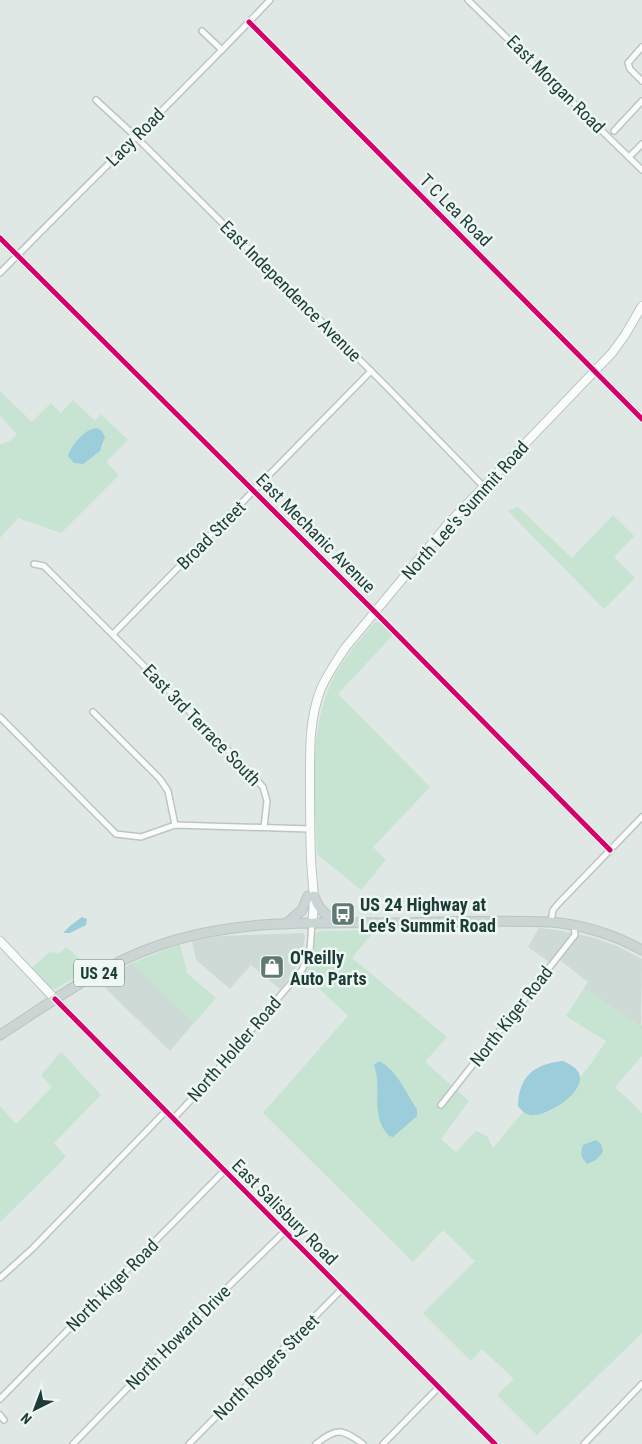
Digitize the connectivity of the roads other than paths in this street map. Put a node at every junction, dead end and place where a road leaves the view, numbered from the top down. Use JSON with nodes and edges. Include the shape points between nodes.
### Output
{"nodes":[{"id":1,"x":270,"y":0,"type":"edge"},
{"id":2,"x":468,"y":0,"type":"edge"},
{"id":3,"x":248,"y":22,"type":"junction"},
{"id":4,"x":202,"y":31,"type":"dead end"},
{"id":5,"x":642,"y":47,"type":"edge"},
{"id":6,"x":222,"y":50,"type":"junction"},
{"id":7,"x":642,"y":81,"type":"edge"},
{"id":8,"x":96,"y":100,"type":"dead end"},
{"id":9,"x":642,"y":100,"type":"edge"},
{"id":10,"x":614,"y":131,"type":"dead end"},
{"id":11,"x":135,"y":136,"type":"junction"},
{"id":12,"x":642,"y":144,"type":"edge"},
{"id":13,"x":628,"y":156,"type":"junction"},
{"id":14,"x":642,"y":170,"type":"edge"},
{"id":15,"x":0,"y":238,"type":"edge"},
{"id":16,"x":18,"y":255,"type":"junction"},
{"id":17,"x":0,"y":273,"type":"edge"},
{"id":18,"x":642,"y":306,"type":"edge"},
{"id":19,"x":596,"y":371,"type":"junction"},
{"id":20,"x":371,"y":372,"type":"junction"},
{"id":21,"x":642,"y":419,"type":"edge"},
{"id":22,"x":483,"y":486,"type":"junction"},
{"id":23,"x":254,"y":492,"type":"junction"},
{"id":24,"x":34,"y":564,"type":"dead end"},
{"id":25,"x":375,"y":612,"type":"junction"},
{"id":26,"x":113,"y":634,"type":"junction"},
{"id":27,"x":93,"y":712,"type":"dead end"},
{"id":28,"x":0,"y":717,"type":"edge"},
{"id":29,"x":642,"y":817,"type":"edge"},
{"id":30,"x":175,"y":825,"type":"junction"},
{"id":31,"x":264,"y":827,"type":"junction"},
{"id":32,"x":310,"y":829,"type":"junction"},
{"id":33,"x":610,"y":850,"type":"junction"},
{"id":34,"x":311,"y":896,"type":"junction"},
{"id":35,"x":552,"y":922,"type":"junction"},
{"id":36,"x":312,"y":923,"type":"junction"},
{"id":37,"x":342,"y":923,"type":"junction"},
{"id":38,"x":286,"y":924,"type":"junction"},
{"id":39,"x":574,"y":925,"type":"junction"},
{"id":40,"x":0,"y":941,"type":"edge"},
{"id":41,"x":642,"y":950,"type":"edge"},
{"id":42,"x":55,"y":1000,"type":"junction"},
{"id":43,"x":0,"y":1035,"type":"edge"},
{"id":44,"x":441,"y":1105,"type":"dead end"},
{"id":45,"x":166,"y":1111,"type":"junction"},
{"id":46,"x":174,"y":1119,"type":"junction"},
{"id":47,"x":224,"y":1171,"type":"junction"},
{"id":48,"x":284,"y":1232,"type":"junction"},
{"id":49,"x":0,"y":1278,"type":"edge"},
{"id":50,"x":342,"y":1289,"type":"junction"},
{"id":51,"x":642,"y":1384,"type":"edge"},
{"id":52,"x":439,"y":1387,"type":"junction"},
{"id":53,"x":0,"y":1399,"type":"edge"},
{"id":54,"x":73,"y":1444,"type":"edge"},
{"id":55,"x":189,"y":1444,"type":"edge"},
{"id":56,"x":316,"y":1444,"type":"edge"},
{"id":57,"x":363,"y":1444,"type":"edge"},
{"id":58,"x":383,"y":1444,"type":"edge"},
{"id":59,"x":495,"y":1444,"type":"edge"},
{"id":60,"x":584,"y":1444,"type":"edge"}],
"edges":[{"from":1,"to":3,"type":"street","name":"Lacy Road"},
{"from":2,"to":13,"type":"street","name":"East Morgan Road"},
{"from":3,"to":6,"type":"street","name":"Lacy Road"},
{"from":3,"to":19,"type":"street","name":"T C Lea Road"},
{"from":4,"to":6,"type":"street"},
{"from":5,"to":7,"type":"street","via":[[628,64]]},
{"from":6,"to":11,"type":"street","name":"Lacy Road"},
{"from":8,"to":11,"type":"street","name":"East Independence Avenue"},
{"from":9,"to":10,"type":"street"},
{"from":11,"to":16,"type":"street","name":"Lacy Road"},
{"from":11,"to":20,"type":"street","name":"East Independence Avenue"},
{"from":12,"to":13,"type":"street"},
{"from":13,"to":14,"type":"street","name":"East Morgan Road"},
{"from":15,"to":16,"type":"street","name":"East Mechanic Avenue"},
{"from":16,"to":17,"type":"street","name":"Lacy Road"},
{"from":16,"to":23,"type":"street","name":"East Mechanic Avenue"},
{"from":18,"to":19,"type":"main road","name":"North Lee's Summit Road","via":[[625,335]]},
{"from":19,"to":21,"type":"street","name":"T C Lea Road"},
{"from":19,"to":22,"type":"main road","name":"North Lee's Summit Road"},
{"from":20,"to":22,"type":"street","name":"East Independence Avenue"},
{"from":20,"to":23,"type":"street","name":"Broad Street"},
{"from":22,"to":25,"type":"main road","name":"North Lee's Summit Road"},
{"from":23,"to":25,"type":"street","name":"East Mechanic Avenue"},
{"from":23,"to":26,"type":"street","name":"Broad Street"},
{"from":24,"to":26,"type":"street","name":"East 3rd Terrace South","via":[[44,566]]},
{"from":25,"to":32,"type":"main road","name":"North Lee's Summit Road","via":[[332,667],[313,715]]},
{"from":25,"to":33,"type":"street","name":"East Mechanic Avenue"},
{"from":26,"to":31,"type":"street","name":"East 3rd Terrace South","via":[[263,787],[267,801]]},
{"from":27,"to":30,"type":"street","via":[[160,779],[168,791]]},
{"from":28,"to":30,"type":"street","via":[[116,834],[142,838]]},
{"from":29,"to":33,"type":"street"},
{"from":30,"to":31,"type":"street"},
{"from":31,"to":32,"type":"street"},
{"from":32,"to":34,"type":"main road","name":"North Lee's Summit Road"},
{"from":33,"to":35,"type":"street","via":[[553,910]]},
{"from":34,"to":36,"type":"main road","name":"North Lee's Summit Road","via":[[309,915]]},
{"from":34,"to":37,"type":"main road","via":[[324,914]]},
{"from":34,"to":38,"type":"main road","via":[[302,910]]},
{"from":35,"to":37,"type":"main road","number":"US 24"},
{"from":35,"to":39,"type":"main road","number":"US 24"},
{"from":36,"to":37,"type":"main road","number":"US 24"},
{"from":36,"to":38,"type":"main road","number":"US 24"},
{"from":36,"to":46,"type":"street","name":"North Holder Road","via":[[310,951],[299,974]]},
{"from":38,"to":42,"type":"main road","number":"US 24","via":[[234,927],[165,943],[117,963]]},
{"from":39,"to":41,"type":"main road","number":"US 24","via":[[606,933]]},
{"from":39,"to":44,"type":"street","name":"North Kiger Road","via":[[574,935]]},
{"from":40,"to":42,"type":"main road","name":"East Salisbury Road"},
{"from":42,"to":43,"type":"main road","number":"US 24"},
{"from":42,"to":45,"type":"street","name":"East Salisbury Road"},
{"from":45,"to":46,"type":"street","name":"East Salisbury Road"},
{"from":45,"to":49,"type":"street","name":"North Holder Road"},
{"from":46,"to":47,"type":"street","name":"East Salisbury Road"},
{"from":47,"to":48,"type":"street","name":"East Salisbury Road"},
{"from":47,"to":53,"type":"street","name":"North Kiger Road"},
{"from":48,"to":50,"type":"street","name":"East Salisbury Road"},
{"from":48,"to":54,"type":"street","name":"North Howard Drive"},
{"from":50,"to":52,"type":"street","name":"East Salisbury Road"},
{"from":50,"to":55,"type":"street","name":"North Rogers Street"},
{"from":51,"to":60,"type":"street"},
{"from":52,"to":58,"type":"street"},
{"from":52,"to":59,"type":"street","name":"East Salisbury Road"},
{"from":56,"to":57,"type":"street","via":[[336,1431],[348,1434]]}]}
